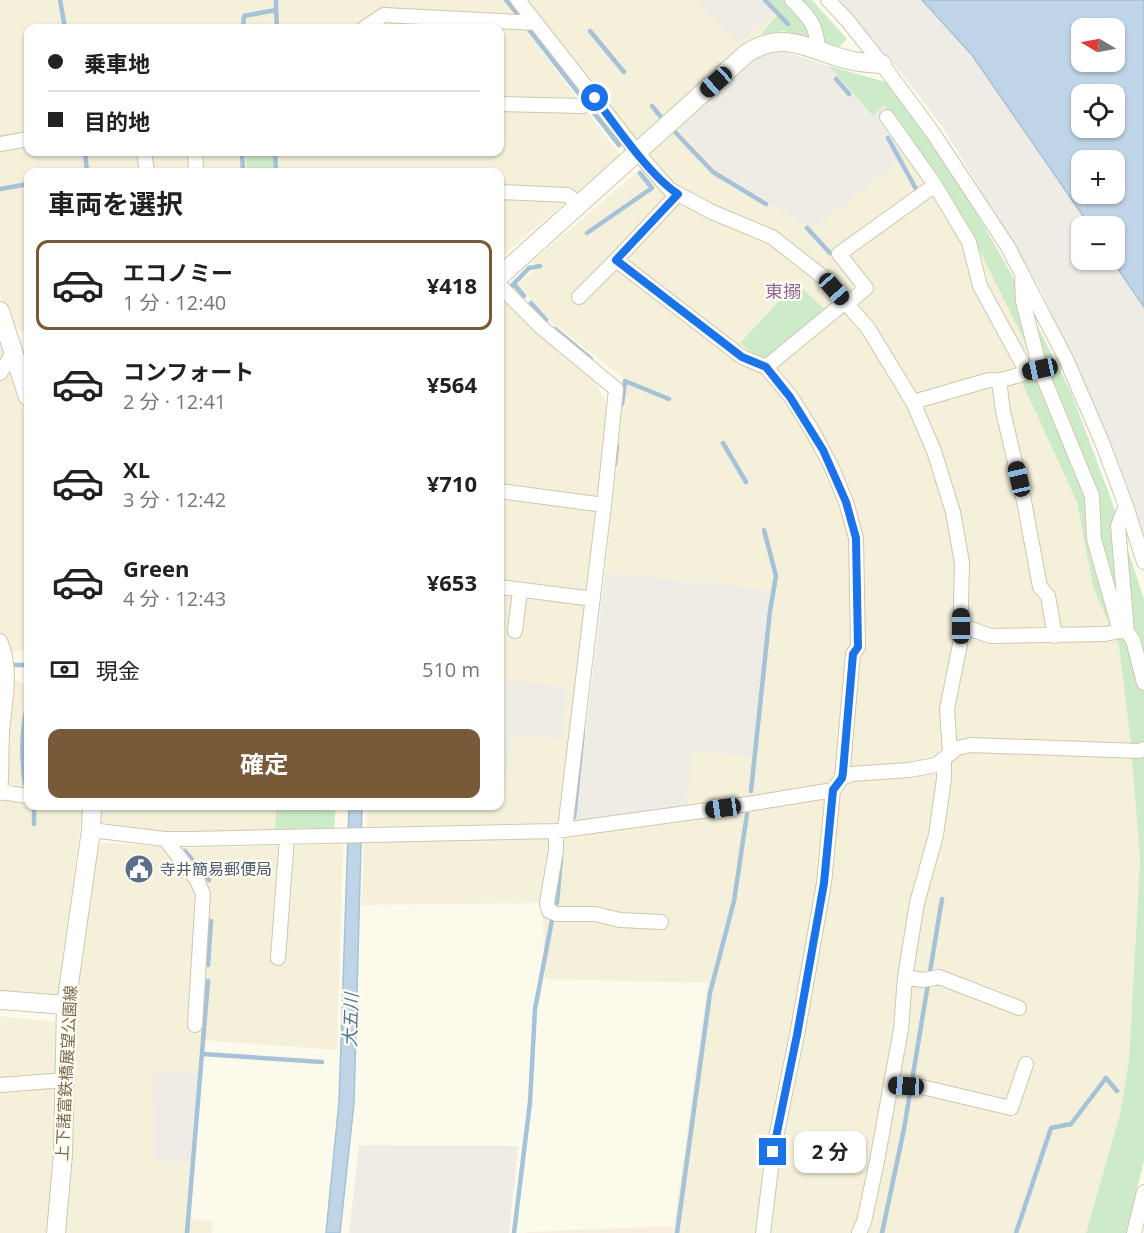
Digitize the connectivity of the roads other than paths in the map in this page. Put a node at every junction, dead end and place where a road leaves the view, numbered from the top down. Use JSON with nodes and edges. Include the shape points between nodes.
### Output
{"nodes":[{"id":1,"x":518,"y":0,"type":"edge"},
{"id":2,"x":792,"y":0,"type":"edge"},
{"id":3,"x":828,"y":0,"type":"edge"},
{"id":4,"x":536,"y":23,"type":"junction"},
{"id":5,"x":370,"y":24,"type":"edge"},
{"id":6,"x":818,"y":50,"type":"junction"},
{"id":7,"x":882,"y":64,"type":"junction"},
{"id":8,"x":589,"y":102,"type":"junction"},
{"id":9,"x":504,"y":104,"type":"edge"},
{"id":10,"x":887,"y":117,"type":"dead end"},
{"id":11,"x":24,"y":140,"type":"edge"},
{"id":12,"x":0,"y":144,"type":"edge"},
{"id":13,"x":637,"y":152,"type":"junction"},
{"id":14,"x":935,"y":185,"type":"junction"},
{"id":15,"x":504,"y":192,"type":"edge"},
{"id":16,"x":678,"y":194,"type":"junction"},
{"id":17,"x":580,"y":204,"type":"junction"},
{"id":18,"x":616,"y":260,"type":"junction"},
{"id":19,"x":1022,"y":274,"type":"junction"},
{"id":20,"x":504,"y":286,"type":"edge"},
{"id":21,"x":504,"y":288,"type":"edge"},
{"id":22,"x":579,"y":297,"type":"dead end"},
{"id":23,"x":845,"y":302,"type":"junction"},
{"id":24,"x":0,"y":310,"type":"edge"},
{"id":25,"x":21,"y":349,"type":"edge"},
{"id":26,"x":766,"y":367,"type":"junction"},
{"id":27,"x":24,"y":370,"type":"edge"},
{"id":28,"x":1034,"y":371,"type":"junction"},
{"id":29,"x":0,"y":373,"type":"edge"},
{"id":30,"x":999,"y":381,"type":"junction"},
{"id":31,"x":913,"y":402,"type":"junction"},
{"id":32,"x":504,"y":491,"type":"edge"},
{"id":33,"x":604,"y":505,"type":"junction"},
{"id":34,"x":1126,"y":506,"type":"junction"},
{"id":35,"x":1144,"y":562,"type":"edge"},
{"id":36,"x":504,"y":588,"type":"edge"},
{"id":37,"x":520,"y":590,"type":"junction"},
{"id":38,"x":593,"y":599,"type":"junction"},
{"id":39,"x":961,"y":626,"type":"junction"},
{"id":40,"x":515,"y":632,"type":"dead end"},
{"id":41,"x":1123,"y":632,"type":"junction"},
{"id":42,"x":1055,"y":636,"type":"junction"},
{"id":43,"x":0,"y":641,"type":"edge"},
{"id":44,"x":1144,"y":682,"type":"edge"},
{"id":45,"x":1142,"y":751,"type":"edge"},
{"id":46,"x":947,"y":756,"type":"junction"},
{"id":47,"x":842,"y":778,"type":"junction"},
{"id":48,"x":833,"y":790,"type":"junction"},
{"id":49,"x":0,"y":792,"type":"edge"},
{"id":50,"x":24,"y":795,"type":"edge"},
{"id":51,"x":92,"y":810,"type":"edge"},
{"id":52,"x":91,"y":830,"type":"junction"},
{"id":53,"x":560,"y":830,"type":"junction"},
{"id":54,"x":287,"y":837,"type":"junction"},
{"id":55,"x":165,"y":838,"type":"junction"},
{"id":56,"x":661,"y":922,"type":"dead end"},
{"id":57,"x":278,"y":958,"type":"dead end"},
{"id":58,"x":905,"y":977,"type":"junction"},
{"id":59,"x":0,"y":1000,"type":"edge"},
{"id":60,"x":66,"y":1005,"type":"junction"},
{"id":61,"x":1019,"y":1008,"type":"dead end"},
{"id":62,"x":195,"y":1025,"type":"dead end"},
{"id":63,"x":1026,"y":1064,"type":"dead end"},
{"id":64,"x":65,"y":1080,"type":"junction"},
{"id":65,"x":0,"y":1085,"type":"edge"},
{"id":66,"x":891,"y":1086,"type":"junction"},
{"id":67,"x":1144,"y":1192,"type":"edge"},
{"id":68,"x":56,"y":1233,"type":"edge"},
{"id":69,"x":764,"y":1233,"type":"edge"},
{"id":70,"x":860,"y":1233,"type":"edge"},
{"id":71,"x":1134,"y":1233,"type":"edge"}],
"edges":[{"from":1,"to":4,"type":"street"},
{"from":2,"to":6,"type":"street","via":[[810,18]]},
{"from":3,"to":7,"type":"street"},
{"from":4,"to":5,"type":"street","via":[[384,15]]},
{"from":4,"to":8,"type":"street"},
{"from":6,"to":7,"type":"street","via":[[853,61]]},
{"from":6,"to":13,"type":"street","via":[[789,42],[761,44]]},
{"from":7,"to":19,"type":"street","via":[[933,133]]},
{"from":8,"to":9,"type":"street"},
{"from":8,"to":13,"type":"street"},
{"from":10,"to":14,"type":"street"},
{"from":11,"to":12,"type":"street"},
{"from":13,"to":16,"type":"street"},
{"from":13,"to":17,"type":"street"},
{"from":14,"to":23,"type":"street","via":[[839,254],[866,288]]},
{"from":14,"to":28,"type":"street","via":[[969,242],[980,286]]},
{"from":15,"to":17,"type":"street","via":[[567,195]]},
{"from":16,"to":18,"type":"street"},
{"from":16,"to":23,"type":"street","via":[[772,237],[823,277]]},
{"from":17,"to":20,"type":"street"},
{"from":18,"to":22,"type":"street"},
{"from":18,"to":26,"type":"street","via":[[742,357]]},
{"from":19,"to":28,"type":"street"},
{"from":19,"to":34,"type":"street","via":[[1066,359]]},
{"from":21,"to":33,"type":"street","via":[[541,327],[616,389]]},
{"from":23,"to":26,"type":"street"},
{"from":23,"to":31,"type":"street","via":[[868,328]]},
{"from":24,"to":25,"type":"street"},
{"from":25,"to":27,"type":"street"},
{"from":25,"to":29,"type":"street"},
{"from":26,"to":47,"type":"street","via":[[790,397],[827,459],[846,502],[856,538],[858,647],[853,654]]},
{"from":28,"to":30,"type":"street"},
{"from":28,"to":41,"type":"street","via":[[1092,496],[1094,539]]},
{"from":30,"to":31,"type":"street","via":[[989,380]]},
{"from":30,"to":42,"type":"street","via":[[1040,587],[1048,596]]},
{"from":31,"to":39,"type":"street","via":[[953,512],[962,563]]},
{"from":32,"to":33,"type":"street"},
{"from":33,"to":38,"type":"street"},
{"from":34,"to":35,"type":"street"},
{"from":34,"to":41,"type":"street","via":[[1118,526]]},
{"from":36,"to":37,"type":"street"},
{"from":37,"to":38,"type":"street"},
{"from":37,"to":40,"type":"street"},
{"from":38,"to":53,"type":"street"},
{"from":39,"to":42,"type":"street","via":[[991,636]]},
{"from":39,"to":46,"type":"street","via":[[947,709]]},
{"from":41,"to":42,"type":"street"},
{"from":41,"to":44,"type":"street","via":[[1133,640]]},
{"from":43,"to":49,"type":"street","via":[[6,655],[7,676]]},
{"from":45,"to":46,"type":"street","via":[[971,746],[957,747]]},
{"from":46,"to":47,"type":"street","via":[[936,765]]},
{"from":46,"to":58,"type":"street","via":[[936,835],[917,903]]},
{"from":47,"to":48,"type":"street"},
{"from":48,"to":53,"type":"street"},
{"from":48,"to":69,"type":"street","via":[[824,883],[773,1152]]},
{"from":49,"to":50,"type":"street"},
{"from":51,"to":52,"type":"street","name":"上下諸富鉄橋展望公園線"},
{"from":52,"to":55,"type":"street"},
{"from":52,"to":60,"type":"street","name":"上下諸富鉄橋展望公園線"},
{"from":53,"to":54,"type":"street"},
{"from":53,"to":56,"type":"street","via":[[547,903],[549,911]]},
{"from":54,"to":55,"type":"street"},
{"from":54,"to":57,"type":"street"},
{"from":55,"to":62,"type":"street","via":[[203,894]]},
{"from":58,"to":61,"type":"street","via":[[939,977]]},
{"from":58,"to":66,"type":"street"},
{"from":59,"to":60,"type":"street"},
{"from":60,"to":64,"type":"street","name":"上下諸富鉄橋展望公園線"},
{"from":63,"to":66,"type":"street","via":[[1011,1108],[922,1087]]},
{"from":64,"to":65,"type":"street"},
{"from":64,"to":68,"type":"street","name":"上下諸富鉄橋展望公園線"},
{"from":66,"to":70,"type":"street"},
{"from":67,"to":71,"type":"street"}]}
